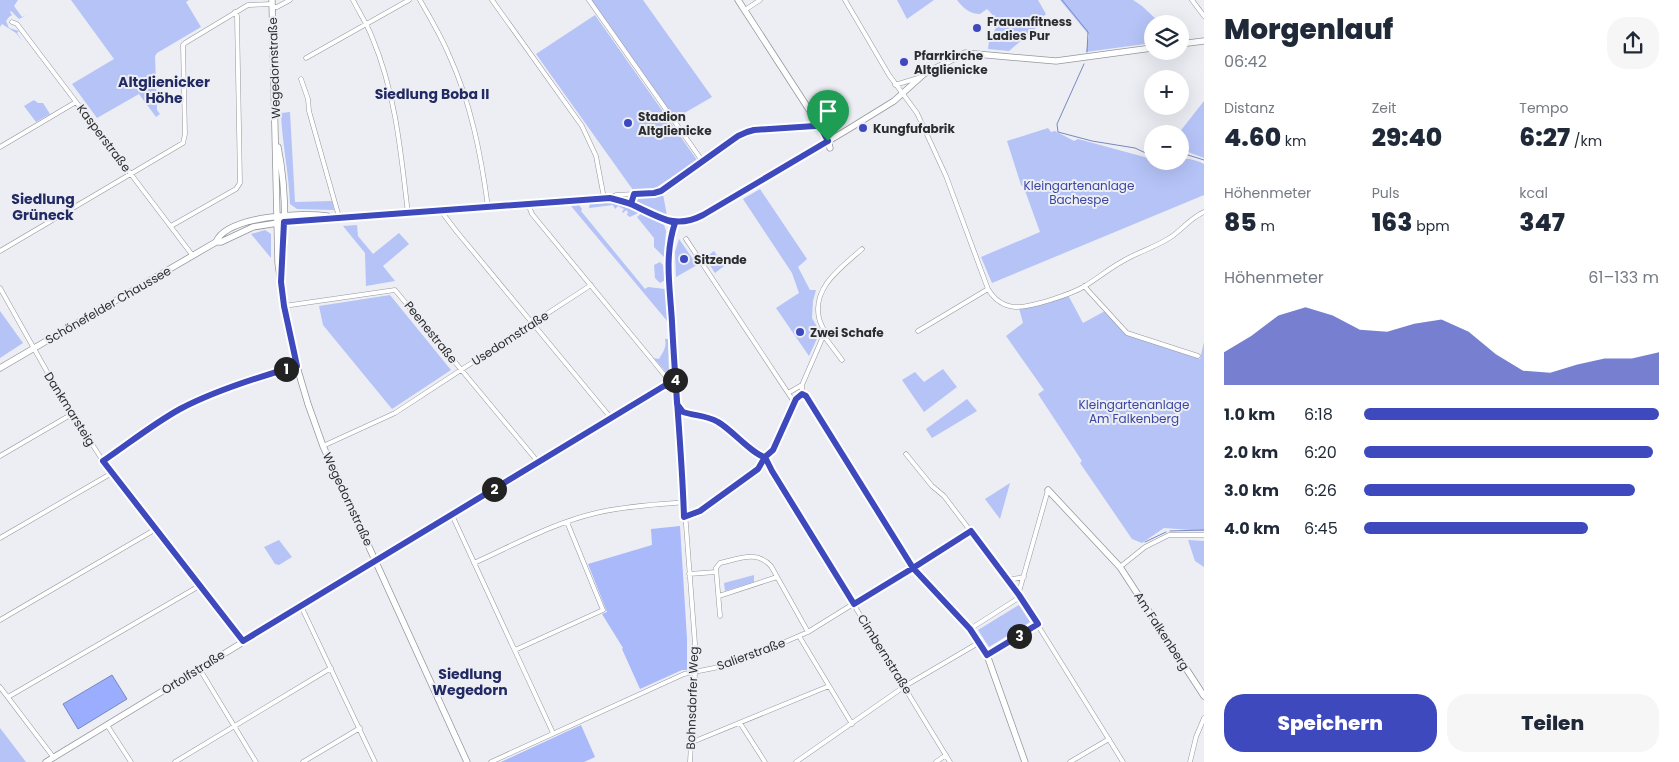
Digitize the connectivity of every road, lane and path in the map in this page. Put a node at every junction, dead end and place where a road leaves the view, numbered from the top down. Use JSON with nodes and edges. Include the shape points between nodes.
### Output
{"nodes":[{"id":1,"x":290,"y":0,"type":"edge"},
{"id":2,"x":353,"y":0,"type":"edge"},
{"id":3,"x":409,"y":0,"type":"edge"},
{"id":4,"x":420,"y":0,"type":"edge"},
{"id":5,"x":492,"y":0,"type":"edge"},
{"id":6,"x":589,"y":0,"type":"edge"},
{"id":7,"x":738,"y":0,"type":"edge"},
{"id":8,"x":760,"y":0,"type":"edge"},
{"id":9,"x":846,"y":0,"type":"edge"},
{"id":10,"x":1192,"y":0,"type":"edge"},
{"id":11,"x":272,"y":4,"type":"edge"},
{"id":12,"x":746,"y":10,"type":"junction"},
{"id":13,"x":235,"y":12,"type":"junction"},
{"id":14,"x":1204,"y":16,"type":"edge"},
{"id":15,"x":12,"y":22,"type":"dead end"},
{"id":16,"x":366,"y":24,"type":"junction"},
{"id":17,"x":1204,"y":41,"type":"edge"},
{"id":18,"x":1189,"y":43,"type":"edge"},
{"id":19,"x":1144,"y":49,"type":"edge"},
{"id":20,"x":306,"y":58,"type":"dead end"},
{"id":21,"x":918,"y":78,"type":"junction"},
{"id":22,"x":302,"y":79,"type":"dead end"},
{"id":23,"x":895,"y":85,"type":"junction"},
{"id":24,"x":903,"y":93,"type":"junction"},
{"id":25,"x":76,"y":102,"type":"junction"},
{"id":26,"x":819,"y":124,"type":"junction"},
{"id":27,"x":276,"y":137,"type":"junction"},
{"id":28,"x":828,"y":141,"type":"junction"},
{"id":29,"x":0,"y":147,"type":"edge"},
{"id":30,"x":830,"y":148,"type":"dead end"},
{"id":31,"x":703,"y":162,"type":"junction"},
{"id":32,"x":131,"y":174,"type":"junction"},
{"id":33,"x":634,"y":194,"type":"junction"},
{"id":34,"x":607,"y":198,"type":"junction"},
{"id":35,"x":528,"y":204,"type":"junction"},
{"id":36,"x":631,"y":204,"type":"junction"},
{"id":37,"x":488,"y":207,"type":"junction"},
{"id":38,"x":443,"y":211,"type":"junction"},
{"id":39,"x":1204,"y":212,"type":"edge"},
{"id":40,"x":408,"y":214,"type":"junction"},
{"id":41,"x":338,"y":218,"type":"junction"},
{"id":42,"x":284,"y":219,"type":"junction"},
{"id":43,"x":276,"y":220,"type":"junction"},
{"id":44,"x":675,"y":223,"type":"junction"},
{"id":45,"x":171,"y":226,"type":"junction"},
{"id":46,"x":686,"y":239,"type":"dead end"},
{"id":47,"x":862,"y":249,"type":"dead end"},
{"id":48,"x":0,"y":251,"type":"edge"},
{"id":49,"x":193,"y":256,"type":"junction"},
{"id":50,"x":281,"y":282,"type":"junction"},
{"id":51,"x":591,"y":285,"type":"junction"},
{"id":52,"x":1084,"y":286,"type":"junction"},
{"id":53,"x":0,"y":288,"type":"edge"},
{"id":54,"x":988,"y":289,"type":"junction"},
{"id":55,"x":284,"y":306,"type":"junction"},
{"id":56,"x":532,"y":323,"type":"junction"},
{"id":57,"x":918,"y":331,"type":"dead end"},
{"id":58,"x":824,"y":336,"type":"junction"},
{"id":59,"x":34,"y":348,"type":"junction"},
{"id":60,"x":1198,"y":356,"type":"dead end"},
{"id":61,"x":842,"y":360,"type":"dead end"},
{"id":62,"x":297,"y":366,"type":"junction"},
{"id":63,"x":0,"y":368,"type":"edge"},
{"id":64,"x":461,"y":370,"type":"junction"},
{"id":65,"x":672,"y":385,"type":"junction"},
{"id":66,"x":802,"y":385,"type":"junction"},
{"id":67,"x":788,"y":393,"type":"junction"},
{"id":68,"x":802,"y":394,"type":"junction"},
{"id":69,"x":794,"y":402,"type":"junction"},
{"id":70,"x":677,"y":404,"type":"junction"},
{"id":71,"x":72,"y":414,"type":"junction"},
{"id":72,"x":611,"y":418,"type":"junction"},
{"id":73,"x":323,"y":446,"type":"junction"},
{"id":74,"x":906,"y":454,"type":"dead end"},
{"id":75,"x":0,"y":456,"type":"edge"},
{"id":76,"x":765,"y":457,"type":"junction"},
{"id":77,"x":103,"y":461,"type":"junction"},
{"id":78,"x":538,"y":462,"type":"junction"},
{"id":79,"x":112,"y":473,"type":"junction"},
{"id":80,"x":1048,"y":490,"type":"joint"},
{"id":81,"x":684,"y":502,"type":"junction"},
{"id":82,"x":452,"y":515,"type":"junction"},
{"id":83,"x":684,"y":517,"type":"junction"},
{"id":84,"x":567,"y":522,"type":"junction"},
{"id":85,"x":156,"y":529,"type":"junction"},
{"id":86,"x":971,"y":531,"type":"junction"},
{"id":87,"x":1204,"y":535,"type":"edge"},
{"id":88,"x":0,"y":538,"type":"edge"},
{"id":89,"x":376,"y":560,"type":"junction"},
{"id":90,"x":474,"y":563,"type":"junction"},
{"id":91,"x":1120,"y":567,"type":"junction"},
{"id":92,"x":913,"y":568,"type":"junction"},
{"id":93,"x":716,"y":572,"type":"junction"},
{"id":94,"x":689,"y":574,"type":"junction"},
{"id":95,"x":778,"y":577,"type":"junction"},
{"id":96,"x":1024,"y":577,"type":"junction"},
{"id":97,"x":1008,"y":580,"type":"junction"},
{"id":98,"x":201,"y":585,"type":"junction"},
{"id":99,"x":1019,"y":595,"type":"junction"},
{"id":100,"x":718,"y":596,"type":"junction"},
{"id":101,"x":854,"y":604,"type":"junction"},
{"id":102,"x":300,"y":606,"type":"junction"},
{"id":103,"x":720,"y":616,"type":"dead end"},
{"id":104,"x":0,"y":620,"type":"edge"},
{"id":105,"x":1038,"y":624,"type":"junction"},
{"id":106,"x":970,"y":629,"type":"junction"},
{"id":107,"x":808,"y":632,"type":"junction"},
{"id":108,"x":799,"y":636,"type":"junction"},
{"id":109,"x":243,"y":641,"type":"junction"},
{"id":110,"x":980,"y":642,"type":"junction"},
{"id":111,"x":515,"y":650,"type":"junction"},
{"id":112,"x":987,"y":655,"type":"junction"},
{"id":113,"x":199,"y":668,"type":"junction"},
{"id":114,"x":331,"y":668,"type":"junction"},
{"id":115,"x":695,"y":673,"type":"junction"},
{"id":116,"x":829,"y":686,"type":"junction"},
{"id":117,"x":905,"y":686,"type":"junction"},
{"id":118,"x":0,"y":688,"type":"edge"},
{"id":119,"x":1204,"y":696,"type":"edge"},
{"id":120,"x":8,"y":697,"type":"junction"},
{"id":121,"x":1204,"y":718,"type":"edge"},
{"id":122,"x":740,"y":723,"type":"junction"},
{"id":123,"x":852,"y":724,"type":"junction"},
{"id":124,"x":106,"y":725,"type":"junction"},
{"id":125,"x":234,"y":726,"type":"junction"},
{"id":126,"x":360,"y":728,"type":"junction"},
{"id":127,"x":553,"y":733,"type":"junction"},
{"id":128,"x":1109,"y":739,"type":"junction"},
{"id":129,"x":690,"y":741,"type":"junction"},
{"id":130,"x":946,"y":755,"type":"junction"},
{"id":131,"x":54,"y":758,"type":"junction"},
{"id":132,"x":46,"y":762,"type":"edge"},
{"id":133,"x":131,"y":762,"type":"edge"},
{"id":134,"x":175,"y":762,"type":"edge"},
{"id":135,"x":256,"y":762,"type":"edge"},
{"id":136,"x":303,"y":762,"type":"edge"},
{"id":137,"x":375,"y":762,"type":"edge"},
{"id":138,"x":467,"y":762,"type":"edge"},
{"id":139,"x":491,"y":762,"type":"edge"},
{"id":140,"x":690,"y":762,"type":"edge"},
{"id":141,"x":765,"y":762,"type":"edge"},
{"id":142,"x":796,"y":762,"type":"edge"},
{"id":143,"x":936,"y":762,"type":"edge"},
{"id":144,"x":950,"y":762,"type":"edge"},
{"id":145,"x":1025,"y":762,"type":"edge"},
{"id":146,"x":1070,"y":762,"type":"edge"},
{"id":147,"x":1123,"y":762,"type":"edge"},
{"id":148,"x":1190,"y":762,"type":"edge"}],
"edges":[{"from":1,"to":11,"type":"street","via":[[278,7]]},
{"from":2,"to":16,"type":"street"},
{"from":3,"to":16,"type":"street"},
{"from":4,"to":37,"type":"street","via":[[449,55],[468,103]]},
{"from":5,"to":34,"type":"street","via":[[582,126],[596,156]]},
{"from":6,"to":31,"type":"street"},
{"from":7,"to":12,"type":"street"},
{"from":8,"to":12,"type":"street"},
{"from":9,"to":23,"type":"street"},
{"from":10,"to":14,"type":"street"},
{"from":11,"to":13,"type":"street","via":[[250,4]]},
{"from":11,"to":27,"type":"street","name":"Wegedornstraße"},
{"from":12,"to":26,"type":"street"},
{"from":13,"to":32,"type":"street","via":[[183,45],[185,140]]},
{"from":13,"to":45,"type":"street","via":[[240,183]]},
{"from":15,"to":25,"type":"street","name":"Kasperstraße","via":[[17,24]]},
{"from":16,"to":20,"type":"street"},
{"from":16,"to":40,"type":"street","via":[[393,104]]},
{"from":17,"to":18,"type":"street"},
{"from":19,"to":21,"type":"street","via":[[1048,62],[968,52]]},
{"from":21,"to":23,"type":"street"},
{"from":21,"to":24,"type":"street"},
{"from":22,"to":41,"type":"street"},
{"from":23,"to":24,"type":"street"},
{"from":24,"to":28,"type":"street"},
{"from":24,"to":54,"type":"street","via":[[917,113],[946,176]]},
{"from":25,"to":29,"type":"street"},
{"from":25,"to":32,"type":"street","name":"Kasperstraße"},
{"from":26,"to":28,"type":"street"},
{"from":26,"to":31,"type":"street","via":[[754,130],[738,136]]},
{"from":27,"to":42,"type":"street","name":"Wegedornstraße","via":[[283,180]]},
{"from":27,"to":43,"type":"street","name":"Wegedornstraße"},
{"from":28,"to":30,"type":"street"},
{"from":28,"to":44,"type":"street","via":[[694,220]]},
{"from":31,"to":33,"type":"street","via":[[661,191]]},
{"from":32,"to":45,"type":"street","name":"Kasperstraße"},
{"from":32,"to":48,"type":"street"},
{"from":33,"to":34,"type":"street"},
{"from":33,"to":36,"type":"street"},
{"from":34,"to":35,"type":"street","name":"Schönefelder Chaussee"},
{"from":34,"to":36,"type":"street","name":"Schönefelder Chaussee"},
{"from":35,"to":37,"type":"street","name":"Schönefelder Chaussee"},
{"from":35,"to":51,"type":"street","via":[[528,209]]},
{"from":36,"to":44,"type":"street","name":"Schönefelder Chaussee"},
{"from":37,"to":38,"type":"street","name":"Schönefelder Chaussee"},
{"from":38,"to":40,"type":"street","name":"Schönefelder Chaussee"},
{"from":38,"to":56,"type":"street"},
{"from":39,"to":52,"type":"street","via":[[1194,216],[1170,238]]},
{"from":40,"to":41,"type":"street","name":"Schönefelder Chaussee"},
{"from":41,"to":42,"type":"street","name":"Schönefelder Chaussee","via":[[317,215]]},
{"from":42,"to":43,"type":"street","name":"Schönefelder Chaussee"},
{"from":42,"to":50,"type":"street","name":"Wegedornstraße"},
{"from":43,"to":49,"type":"street","name":"Schönefelder Chaussee","via":[[216,242]]},
{"from":43,"to":50,"type":"street","name":"Wegedornstraße"},
{"from":44,"to":65,"type":"street","name":"Bohnsdorfer Weg","via":[[668,260]]},
{"from":45,"to":49,"type":"street","name":"Kasperstraße"},
{"from":46,"to":67,"type":"street"},
{"from":47,"to":58,"type":"street","via":[[832,276],[823,290],[818,312]]},
{"from":49,"to":59,"type":"street","name":"Schönefelder Chaussee"},
{"from":50,"to":55,"type":"street","name":"Wegedornstraße"},
{"from":51,"to":56,"type":"street","name":"Usedomstraße"},
{"from":51,"to":65,"type":"street"},
{"from":52,"to":54,"type":"street","via":[[1047,300],[1015,307],[999,302]]},
{"from":52,"to":60,"type":"street","via":[[1128,333]]},
{"from":53,"to":59,"type":"street","name":"Dankmarsteig"},
{"from":54,"to":57,"type":"street"},
{"from":55,"to":62,"type":"street","name":"Wegedornstraße"},
{"from":55,"to":64,"type":"street","name":"Peenestraße","via":[[395,290]]},
{"from":56,"to":64,"type":"street","name":"Usedomstraße"},
{"from":56,"to":72,"type":"street"},
{"from":58,"to":61,"type":"street"},
{"from":58,"to":66,"type":"street"},
{"from":59,"to":63,"type":"street","name":"Schönefelder Chaussee"},
{"from":59,"to":71,"type":"street","name":"Dankmarsteig"},
{"from":62,"to":73,"type":"street","name":"Wegedornstraße"},
{"from":62,"to":77,"type":"street","via":[[186,406]]},
{"from":64,"to":73,"type":"street","name":"Usedomstraße","via":[[395,413]]},
{"from":64,"to":78,"type":"street","name":"Peenestraße"},
{"from":65,"to":70,"type":"street","name":"Bohnsdorfer Weg"},
{"from":65,"to":72,"type":"street","name":"Ortolfstraße"},
{"from":66,"to":67,"type":"street"},
{"from":66,"to":68,"type":"street"},
{"from":67,"to":69,"type":"street"},
{"from":68,"to":69,"type":"street"},
{"from":68,"to":92,"type":"street","via":[[808,397]]},
{"from":69,"to":76,"type":"street","via":[[773,450]]},
{"from":70,"to":76,"type":"street","name":"Cimbernstraße","via":[[683,412],[717,421],[758,455]]},
{"from":70,"to":81,"type":"street","name":"Bohnsdorfer Weg"},
{"from":71,"to":75,"type":"street"},
{"from":71,"to":77,"type":"street","name":"Dankmarsteig"},
{"from":72,"to":78,"type":"street","name":"Ortolfstraße"},
{"from":73,"to":89,"type":"street","name":"Wegedornstraße"},
{"from":74,"to":86,"type":"street"},
{"from":76,"to":83,"type":"street","via":[[758,469],[700,511]]},
{"from":76,"to":101,"type":"street","name":"Cimbernstraße"},
{"from":77,"to":79,"type":"street","name":"Dankmarsteig"},
{"from":78,"to":82,"type":"street","name":"Ortolfstraße"},
{"from":79,"to":85,"type":"street","name":"Dankmarsteig"},
{"from":79,"to":88,"type":"street"},
{"from":80,"to":91,"type":"street","name":"Am Falkenberg"},
{"from":80,"to":96,"type":"street"},
{"from":81,"to":83,"type":"street","name":"Bohnsdorfer Weg"},
{"from":81,"to":84,"type":"street","via":[[612,510]]},
{"from":82,"to":89,"type":"street","name":"Ortolfstraße"},
{"from":82,"to":90,"type":"street"},
{"from":83,"to":94,"type":"street","name":"Bohnsdorfer Weg"},
{"from":84,"to":90,"type":"street"},
{"from":84,"to":111,"type":"street","via":[[603,610]]},
{"from":85,"to":98,"type":"street","name":"Dankmarsteig"},
{"from":85,"to":104,"type":"street"},
{"from":86,"to":92,"type":"street","name":"Salierstraße"},
{"from":86,"to":97,"type":"street"},
{"from":87,"to":91,"type":"street","via":[[1169,535],[1145,547]]},
{"from":89,"to":102,"type":"street","name":"Ortolfstraße"},
{"from":89,"to":138,"type":"street","name":"Wegedornstraße"},
{"from":90,"to":111,"type":"street"},
{"from":91,"to":119,"type":"street","name":"Am Falkenberg"},
{"from":92,"to":101,"type":"street","name":"Salierstraße"},
{"from":92,"to":106,"type":"street"},
{"from":93,"to":94,"type":"street"},
{"from":93,"to":95,"type":"street","via":[[720,563],[756,556],[767,561]]},
{"from":93,"to":100,"type":"street"},
{"from":94,"to":115,"type":"street","name":"Bohnsdorfer Weg"},
{"from":95,"to":100,"type":"street"},
{"from":95,"to":107,"type":"street"},
{"from":96,"to":97,"type":"street"},
{"from":96,"to":99,"type":"street"},
{"from":97,"to":99,"type":"street"},
{"from":98,"to":109,"type":"street","name":"Dankmarsteig"},
{"from":98,"to":120,"type":"street"},
{"from":99,"to":105,"type":"street"},
{"from":99,"to":106,"type":"street"},
{"from":100,"to":103,"type":"street"},
{"from":101,"to":107,"type":"street","name":"Salierstraße"},
{"from":101,"to":117,"type":"street","name":"Cimbernstraße"},
{"from":102,"to":109,"type":"street","name":"Ortolfstraße"},
{"from":102,"to":114,"type":"street"},
{"from":105,"to":112,"type":"street"},
{"from":105,"to":128,"type":"street"},
{"from":106,"to":110,"type":"street"},
{"from":107,"to":108,"type":"street","name":"Salierstraße"},
{"from":108,"to":115,"type":"street","name":"Salierstraße","via":[[729,665]]},
{"from":108,"to":116,"type":"street"},
{"from":109,"to":113,"type":"street","name":"Ortolfstraße"},
{"from":110,"to":112,"type":"street"},
{"from":110,"to":117,"type":"street"},
{"from":111,"to":127,"type":"street"},
{"from":112,"to":145,"type":"street"},
{"from":113,"to":124,"type":"street","name":"Ortolfstraße"},
{"from":113,"to":125,"type":"street"},
{"from":114,"to":125,"type":"street"},
{"from":114,"to":126,"type":"street"},
{"from":115,"to":127,"type":"street","name":"Salierstraße","via":[[684,674]]},
{"from":115,"to":129,"type":"street","name":"Bohnsdorfer Weg"},
{"from":116,"to":122,"type":"street"},
{"from":116,"to":123,"type":"street"},
{"from":117,"to":123,"type":"street"},
{"from":117,"to":130,"type":"street","name":"Cimbernstraße"},
{"from":118,"to":120,"type":"street"},
{"from":120,"to":131,"type":"street"},
{"from":121,"to":148,"type":"street"},
{"from":122,"to":129,"type":"street"},
{"from":122,"to":141,"type":"street"},
{"from":123,"to":142,"type":"street"},
{"from":124,"to":131,"type":"street","name":"Ortolfstraße"},
{"from":124,"to":133,"type":"street"},
{"from":125,"to":134,"type":"street"},
{"from":125,"to":135,"type":"street"},
{"from":126,"to":136,"type":"street"},
{"from":126,"to":137,"type":"street"},
{"from":127,"to":139,"type":"street","name":"Salierstraße"},
{"from":128,"to":146,"type":"street"},
{"from":128,"to":147,"type":"street"},
{"from":129,"to":140,"type":"street","name":"Bohnsdorfer Weg"},
{"from":130,"to":143,"type":"street"},
{"from":130,"to":144,"type":"street","name":"Cimbernstraße"},
{"from":131,"to":132,"type":"street","name":"Ortolfstraße"}]}
